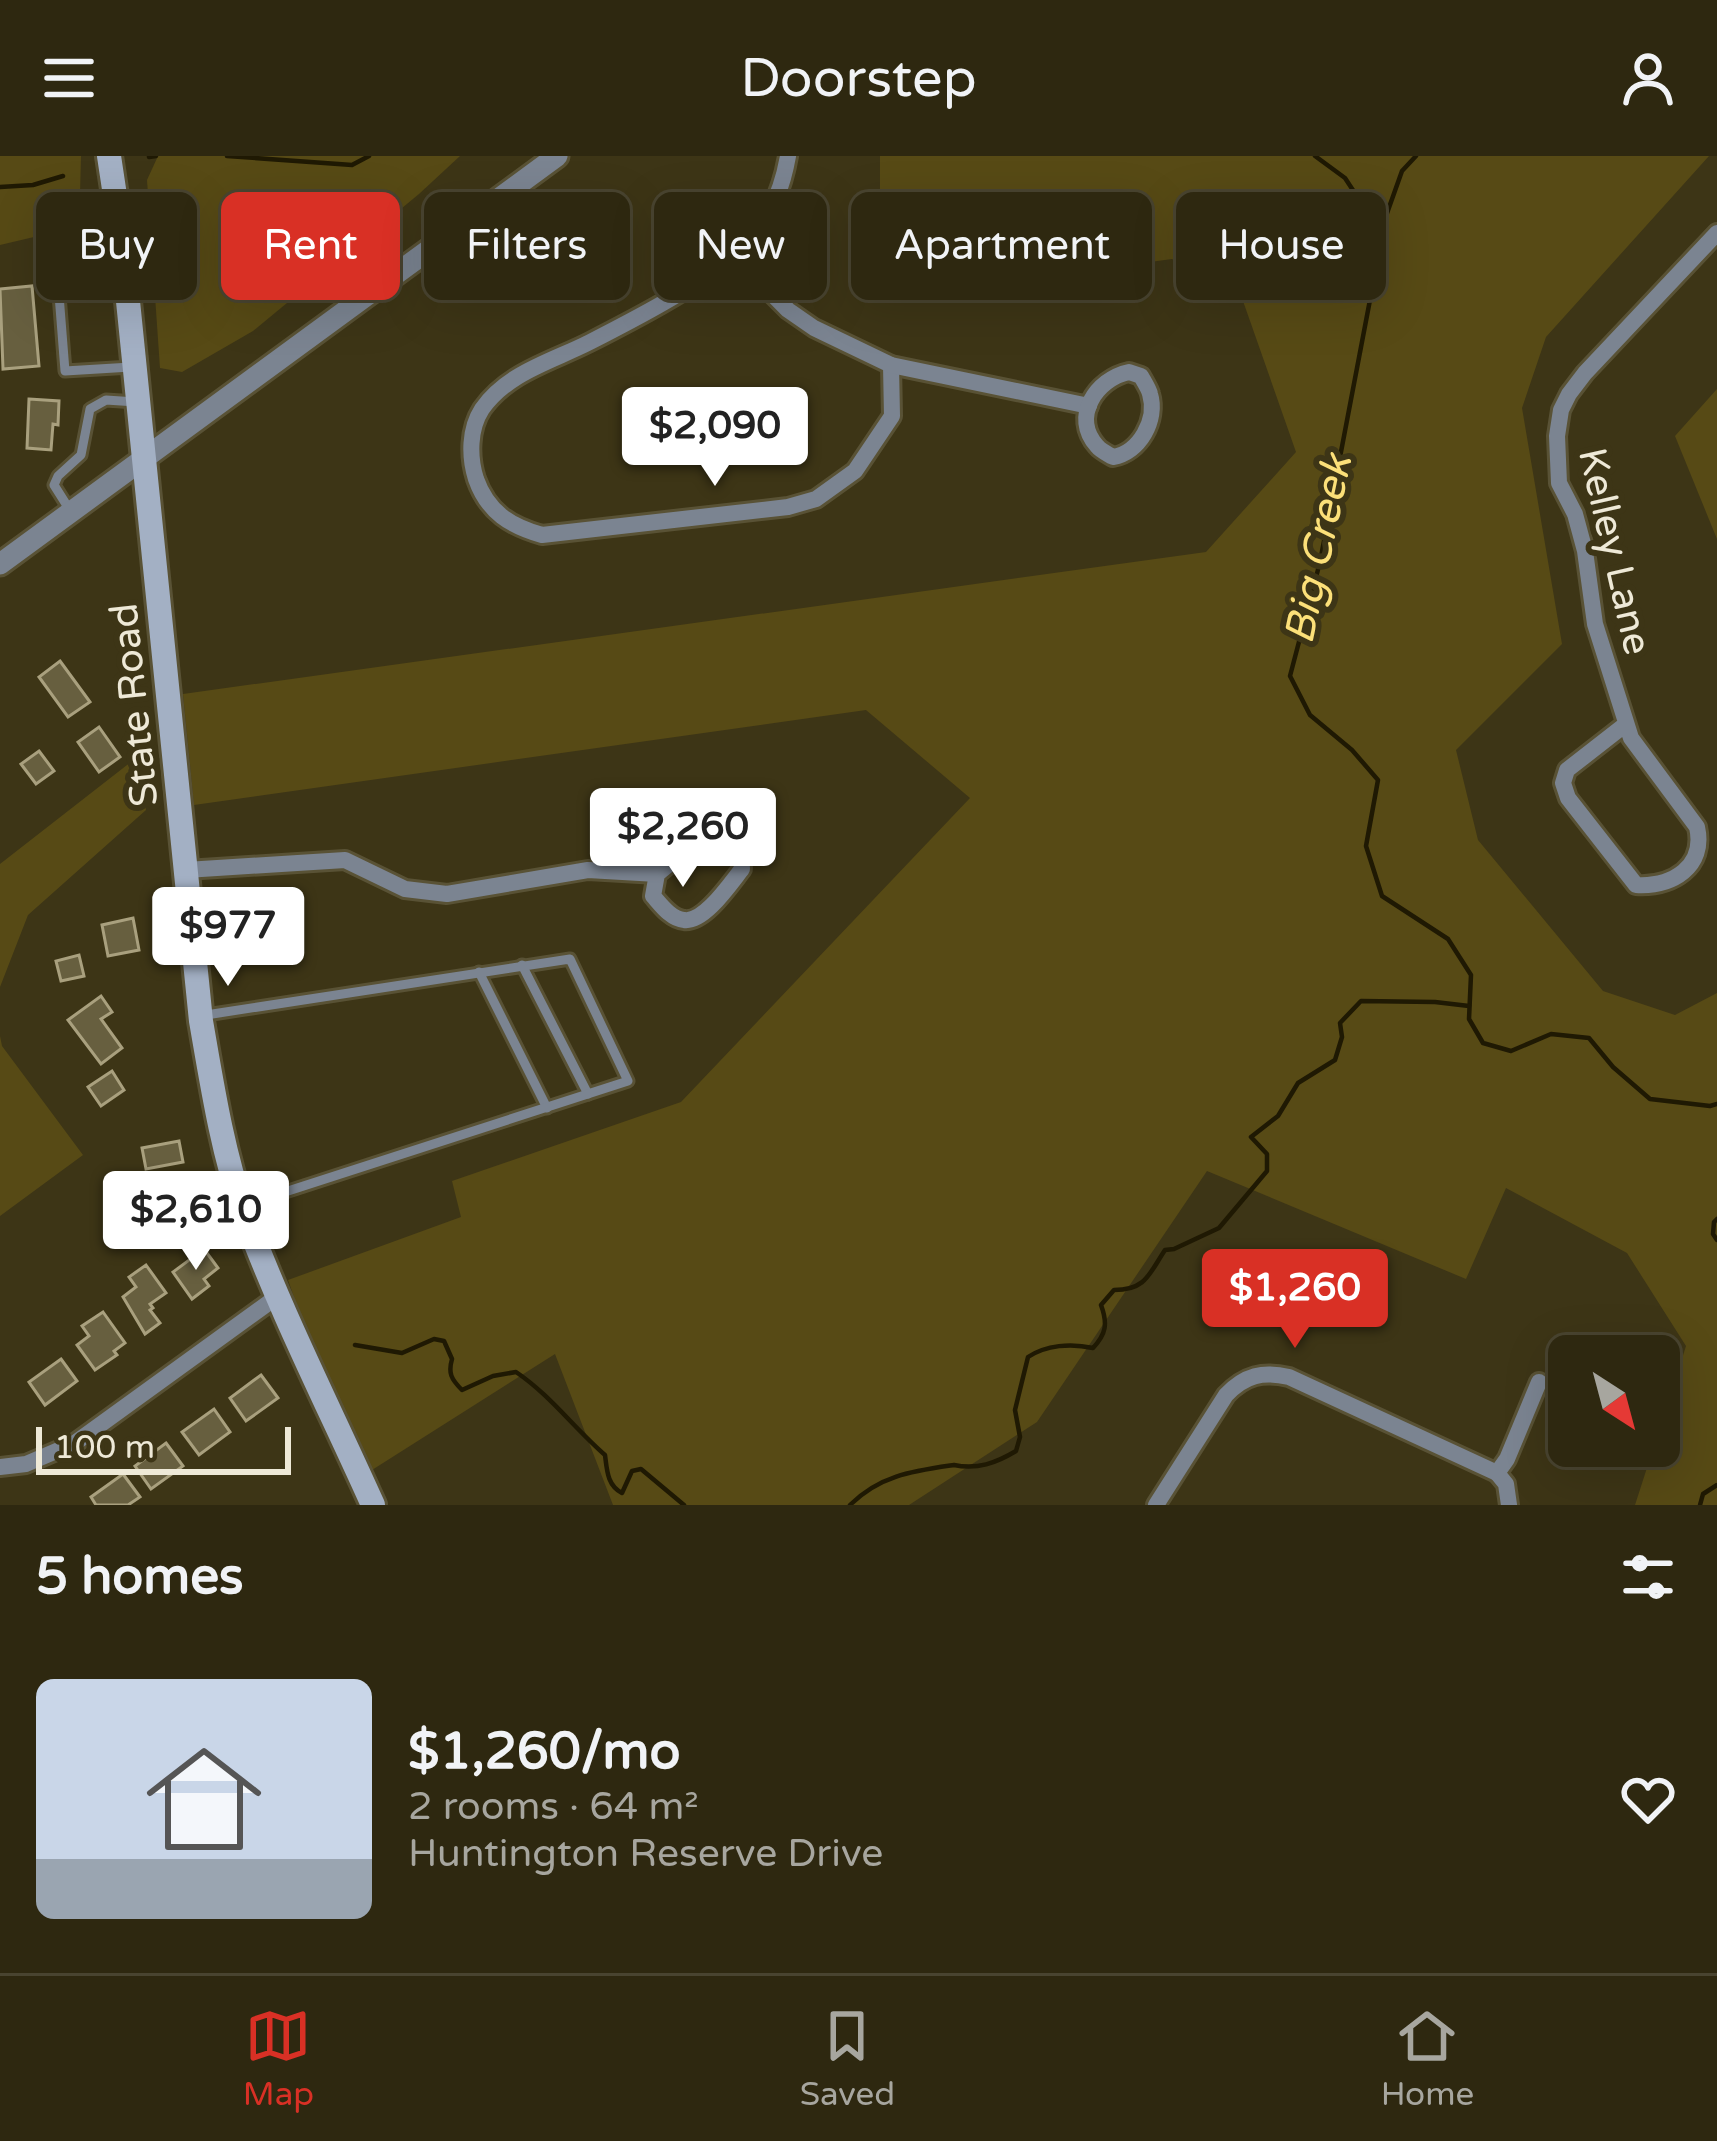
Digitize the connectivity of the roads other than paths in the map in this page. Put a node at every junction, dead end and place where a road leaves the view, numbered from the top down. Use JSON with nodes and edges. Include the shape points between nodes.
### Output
{"nodes":[{"id":1,"x":110,"y":156,"type":"edge"},
{"id":2,"x":557,"y":156,"type":"edge"},
{"id":3,"x":788,"y":156,"type":"edge"},
{"id":4,"x":114,"y":192,"type":"edge"},
{"id":5,"x":780,"y":192,"type":"edge"},
{"id":6,"x":1717,"y":233,"type":"edge"},
{"id":7,"x":59,"y":300,"type":"edge"},
{"id":8,"x":126,"y":300,"type":"edge"},
{"id":9,"x":664,"y":300,"type":"edge"},
{"id":10,"x":778,"y":300,"type":"edge"},
{"id":11,"x":891,"y":365,"type":"junction"},
{"id":12,"x":134,"y":367,"type":"junction"},
{"id":13,"x":136,"y":401,"type":"junction"},
{"id":14,"x":1089,"y":406,"type":"junction"},
{"id":15,"x":142,"y":461,"type":"junction"},
{"id":16,"x":71,"y":512,"type":"junction"},
{"id":17,"x":0,"y":564,"type":"edge"},
{"id":18,"x":1626,"y":724,"type":"junction"},
{"id":19,"x":186,"y":870,"type":"junction"},
{"id":20,"x":657,"y":874,"type":"junction"},
{"id":21,"x":522,"y":965,"type":"junction"},
{"id":22,"x":479,"y":972,"type":"junction"},
{"id":23,"x":200,"y":1016,"type":"junction"},
{"id":24,"x":588,"y":1094,"type":"junction"},
{"id":25,"x":547,"y":1108,"type":"junction"},
{"id":26,"x":242,"y":1206,"type":"junction"},
{"id":27,"x":278,"y":1296,"type":"junction"},
{"id":28,"x":1539,"y":1382,"type":"dead end"},
{"id":29,"x":0,"y":1467,"type":"edge"},
{"id":30,"x":1497,"y":1473,"type":"junction"},
{"id":31,"x":373,"y":1505,"type":"edge"},
{"id":32,"x":1156,"y":1505,"type":"edge"},
{"id":33,"x":1509,"y":1505,"type":"edge"}],
"edges":[{"from":1,"to":4,"type":"main road","name":"State Road"},
{"from":2,"to":15,"type":"street"},
{"from":3,"to":5,"type":"street"},
{"from":6,"to":18,"type":"street","name":"Kelley Lane","via":[[1585,373],[1559,423],[1559,483],[1575,514],[1595,624]]},
{"from":7,"to":12,"type":"lane","via":[[65,371]]},
{"from":8,"to":12,"type":"main road","name":"State Road"},
{"from":9,"to":11,"type":"street","via":[[526,371],[481,411],[470,440],[475,475],[511,526],[542,535],[816,499],[855,471],[892,416]]},
{"from":10,"to":11,"type":"street","via":[[814,328]]},
{"from":11,"to":14,"type":"street"},
{"from":12,"to":13,"type":"main road","name":"State Road"},
{"from":13,"to":15,"type":"main road","name":"State Road"},
{"from":13,"to":16,"type":"lane","via":[[106,400],[90,410],[81,454],[54,485]]},
{"from":14,"to":14,"type":"street","via":[[1097,447],[1128,455],[1142,440],[1151,404],[1141,376],[1113,375]]},
{"from":15,"to":16,"type":"street"},
{"from":15,"to":19,"type":"main road","name":"State Road"},
{"from":16,"to":17,"type":"street"},
{"from":18,"to":18,"type":"street","name":"Kelley Lane","via":[[1568,770],[1563,783],[1636,885],[1655,886],[1678,877],[1701,844]]},
{"from":19,"to":20,"type":"street","via":[[345,860],[405,889],[447,894],[588,870]]},
{"from":19,"to":23,"type":"main road","name":"State Road"},
{"from":20,"to":20,"type":"street","via":[[711,830],[729,832],[740,846],[742,869],[701,917],[669,914],[652,896]]},
{"from":21,"to":22,"type":"lane"},
{"from":21,"to":24,"type":"lane"},
{"from":21,"to":24,"type":"lane","via":[[570,959],[628,1081]]},
{"from":22,"to":23,"type":"lane"},
{"from":22,"to":25,"type":"lane"},
{"from":23,"to":26,"type":"main road","name":"State Road"},
{"from":24,"to":25,"type":"lane"},
{"from":25,"to":26,"type":"lane"},
{"from":26,"to":27,"type":"main road","name":"State Road"},
{"from":27,"to":29,"type":"street","via":[[75,1443]]},
{"from":27,"to":31,"type":"main road","name":"State Road"},
{"from":28,"to":30,"type":"street"},
{"from":30,"to":32,"type":"street","via":[[1270,1372],[1226,1395]]},
{"from":30,"to":33,"type":"street"}]}
